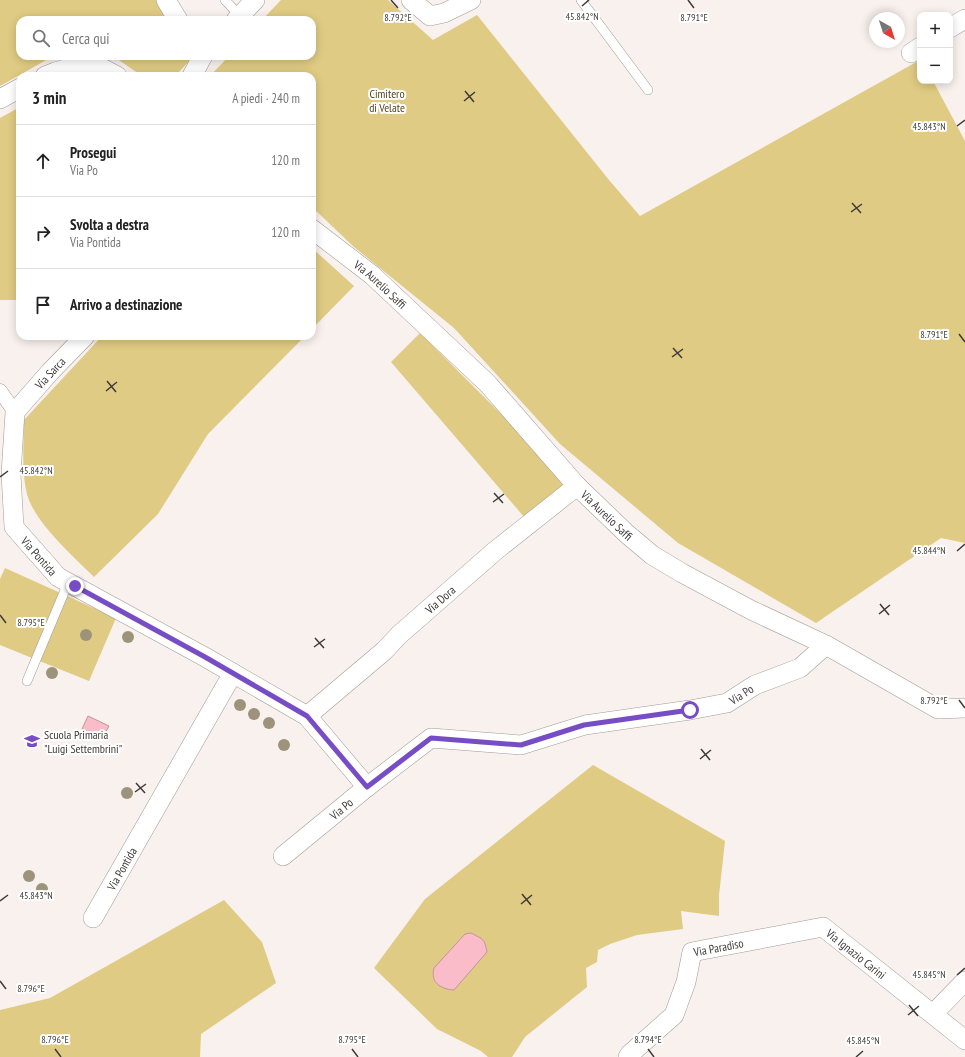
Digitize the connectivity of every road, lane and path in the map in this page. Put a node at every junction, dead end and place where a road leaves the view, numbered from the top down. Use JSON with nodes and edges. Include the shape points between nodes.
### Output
{"nodes":[{"id":1,"x":166,"y":0,"type":"edge"},
{"id":2,"x":226,"y":0,"type":"edge"},
{"id":3,"x":255,"y":0,"type":"edge"},
{"id":4,"x":411,"y":0,"type":"edge"},
{"id":5,"x":471,"y":0,"type":"edge"},
{"id":6,"x":581,"y":0,"type":"edge"},
{"id":7,"x":176,"y":16,"type":"edge"},
{"id":8,"x":237,"y":16,"type":"edge"},
{"id":9,"x":240,"y":16,"type":"edge"},
{"id":10,"x":965,"y":19,"type":"edge"},
{"id":11,"x":953,"y":26,"type":"edge"},
{"id":12,"x":200,"y":60,"type":"edge"},
{"id":13,"x":55,"y":72,"type":"edge"},
{"id":14,"x":109,"y":72,"type":"edge"},
{"id":15,"x":194,"y":72,"type":"edge"},
{"id":16,"x":16,"y":90,"type":"edge"},
{"id":17,"x":648,"y":90,"type":"dead end"},
{"id":18,"x":0,"y":99,"type":"edge"},
{"id":19,"x":316,"y":232,"type":"edge"},
{"id":20,"x":81,"y":340,"type":"edge"},
{"id":21,"x":0,"y":391,"type":"edge"},
{"id":22,"x":15,"y":412,"type":"junction"},
{"id":23,"x":6,"y":478,"type":"edge"},
{"id":24,"x":577,"y":486,"type":"junction"},
{"id":25,"x":68,"y":582,"type":"junction"},
{"id":26,"x":826,"y":645,"type":"junction"},
{"id":27,"x":233,"y":674,"type":"junction"},
{"id":28,"x":27,"y":681,"type":"dead end"},
{"id":29,"x":965,"y":708,"type":"edge"},
{"id":30,"x":307,"y":716,"type":"junction"},
{"id":31,"x":367,"y":787,"type":"junction"},
{"id":32,"x":283,"y":856,"type":"dead end"},
{"id":33,"x":93,"y":918,"type":"dead end"},
{"id":34,"x":823,"y":927,"type":"joint"},
{"id":35,"x":965,"y":981,"type":"edge"},
{"id":36,"x":933,"y":1014,"type":"junction"},
{"id":37,"x":965,"y":1040,"type":"edge"},
{"id":38,"x":628,"y":1057,"type":"edge"}],
"edges":[{"from":1,"to":7,"type":"street"},
{"from":2,"to":8,"type":"lane"},
{"from":3,"to":9,"type":"street"},
{"from":4,"to":5,"type":"street","via":[[430,16],[444,13]]},
{"from":6,"to":17,"type":"lane"},
{"from":10,"to":11,"type":"street"},
{"from":12,"to":15,"type":"street"},
{"from":13,"to":14,"type":"street","via":[[90,62]]},
{"from":16,"to":18,"type":"street"},
{"from":19,"to":24,"type":"street","name":"Via Aurelio Saffi","via":[[372,275],[487,383]]},
{"from":20,"to":22,"type":"street","name":"Via Sarca"},
{"from":21,"to":22,"type":"street"},
{"from":22,"to":23,"type":"street","name":"Via Pontida"},
{"from":23,"to":25,"type":"street","name":"Via Pontida","via":[[14,527],[58,577]]},
{"from":24,"to":26,"type":"street","name":"Via Aurelio Saffi","via":[[626,534],[652,555],[751,610]]},
{"from":24,"to":30,"type":"street","name":"Via Dora","via":[[495,552]]},
{"from":25,"to":27,"type":"street","name":"Via Pontida"},
{"from":25,"to":28,"type":"lane"},
{"from":26,"to":29,"type":"street","name":"Via Aurelio Saffi","via":[[938,709]]},
{"from":26,"to":31,"type":"street","name":"Via Po","via":[[800,668],[755,685],[726,703],[584,725],[521,745],[431,738]]},
{"from":27,"to":30,"type":"street","name":"Via Pontida"},
{"from":27,"to":33,"type":"street","name":"Via Pontida"},
{"from":30,"to":31,"type":"street","name":"Via Pontida"},
{"from":31,"to":32,"type":"street","name":"Via Po"},
{"from":34,"to":36,"type":"street","name":"Via Ignazio Carini"},
{"from":34,"to":38,"type":"street","name":"Via Paradiso","via":[[692,952],[686,982],[674,1015]]},
{"from":35,"to":36,"type":"street"},
{"from":36,"to":37,"type":"street","name":"Via Ignazio Carini"}]}
